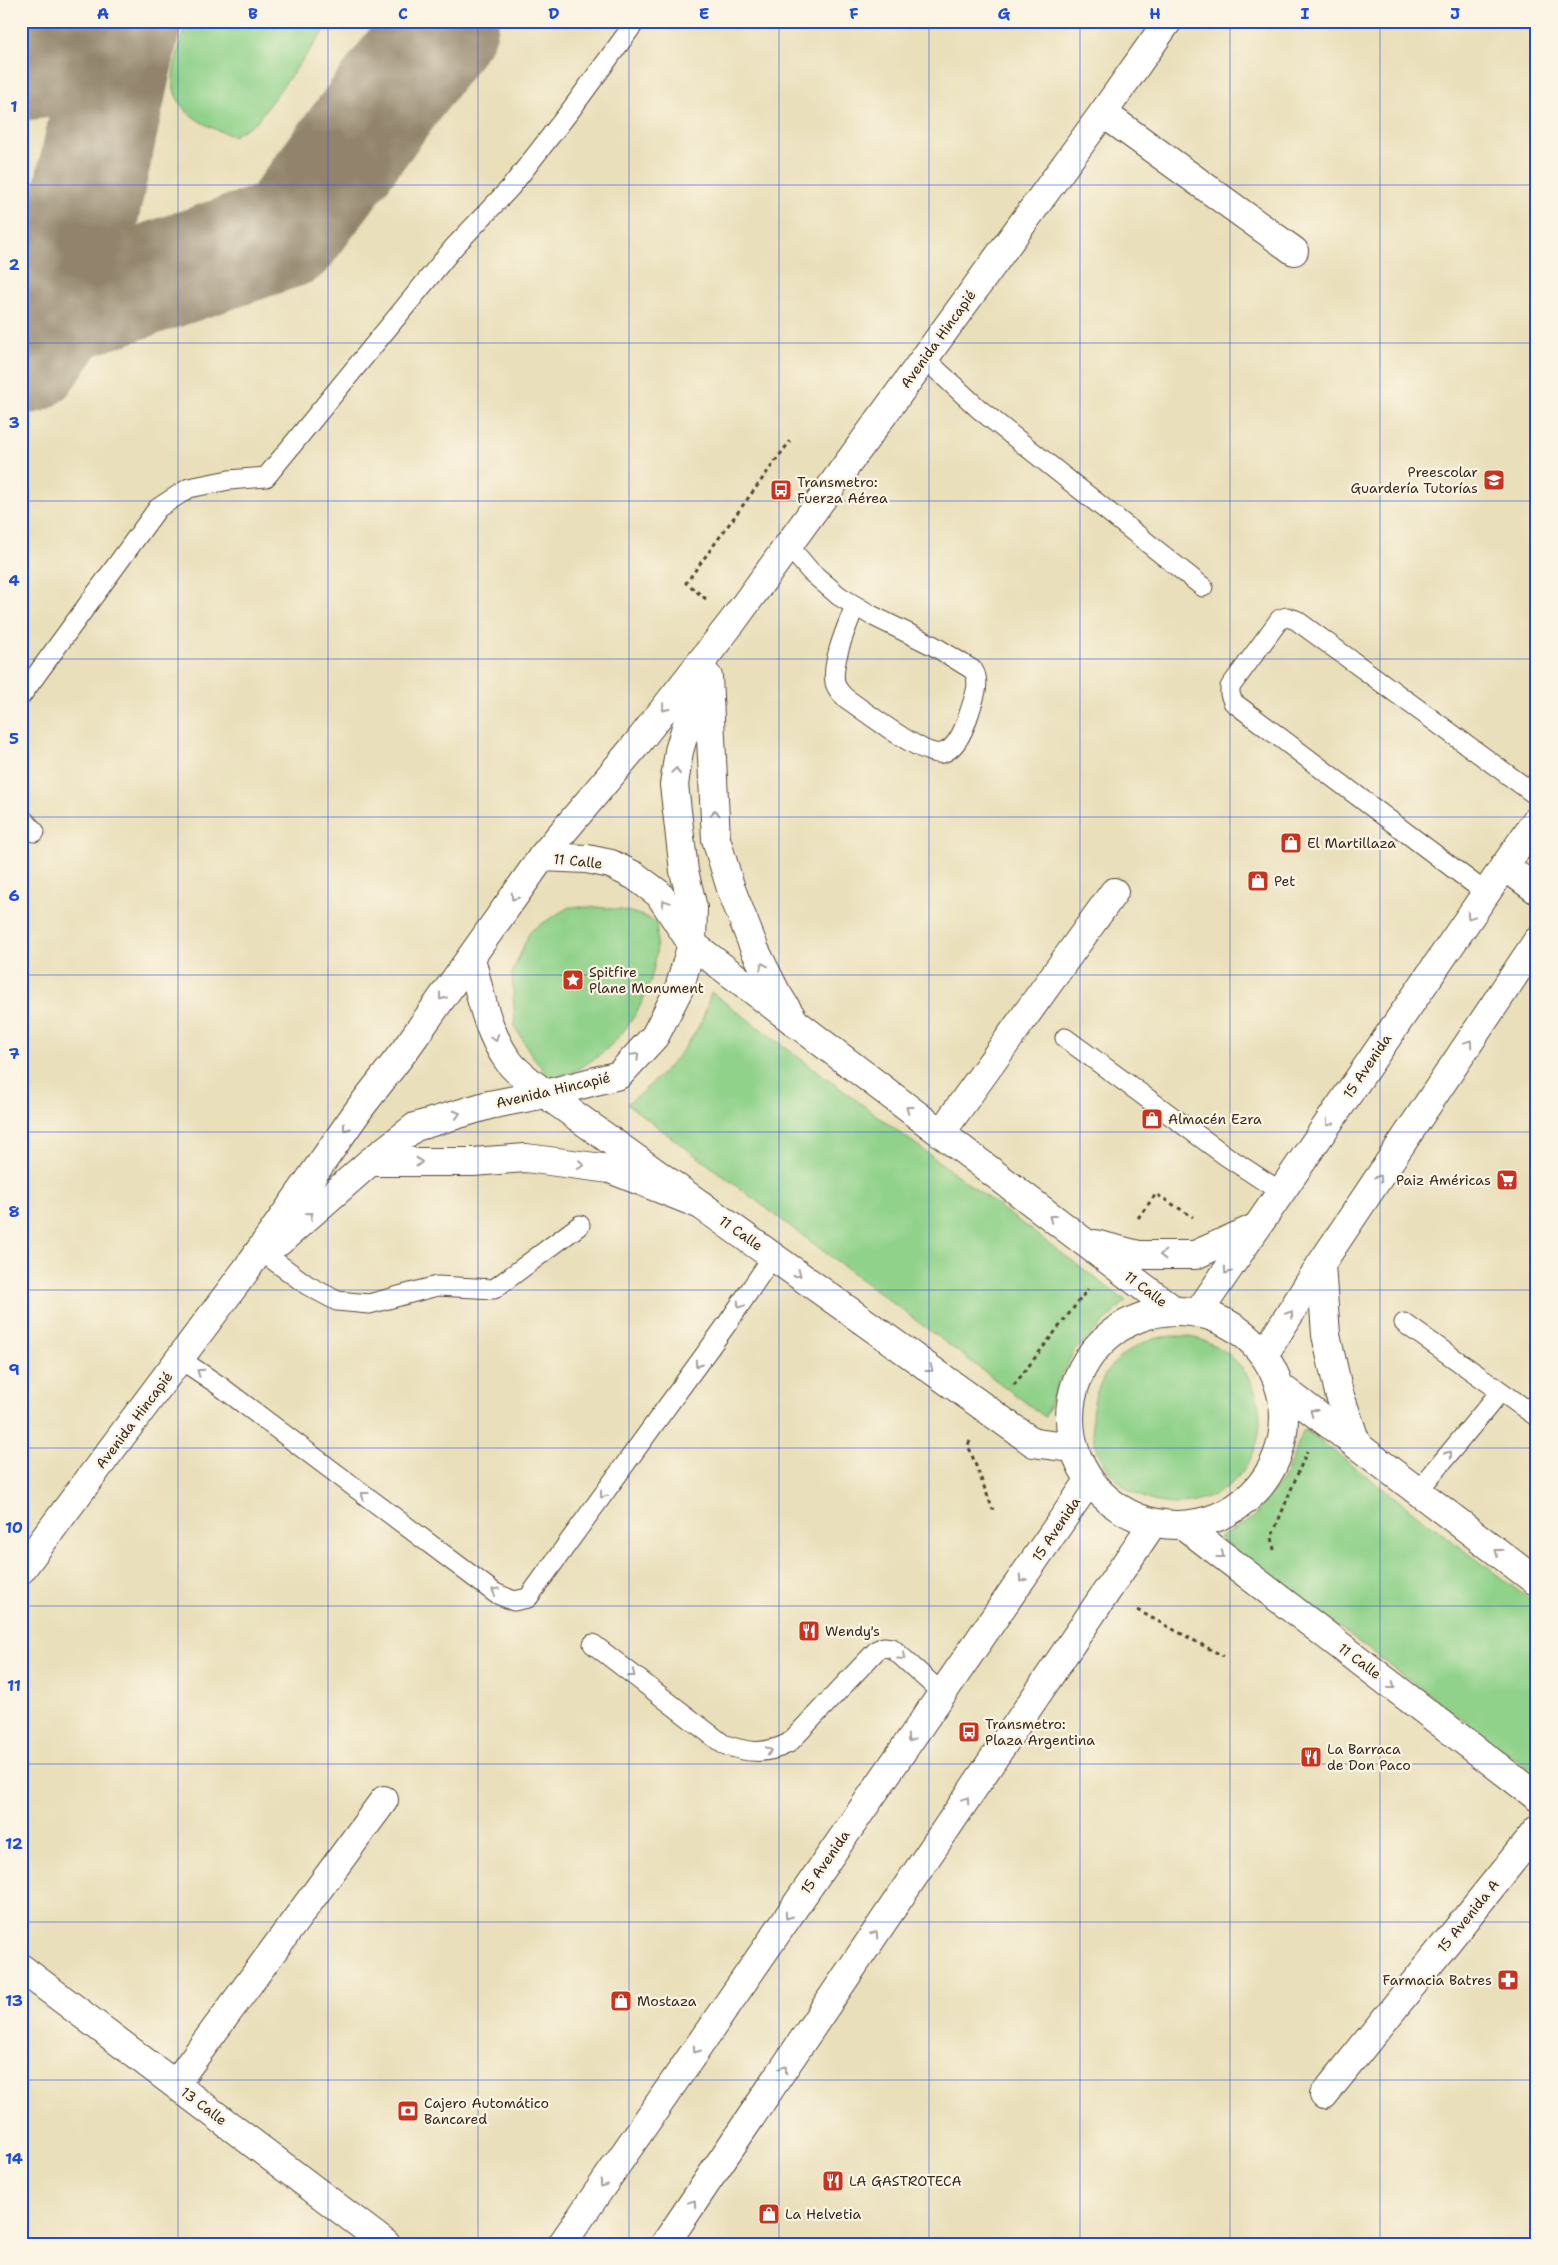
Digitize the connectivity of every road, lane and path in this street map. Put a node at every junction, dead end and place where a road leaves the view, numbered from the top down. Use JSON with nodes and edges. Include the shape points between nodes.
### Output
{"nodes":[{"id":1,"x":636,"y":21,"type":"edge"},
{"id":2,"x":1168,"y":21,"type":"edge"},
{"id":3,"x":1103,"y":113,"type":"junction"},
{"id":4,"x":1294,"y":251,"type":"dead end"},
{"id":5,"x":924,"y":358,"type":"junction"},
{"id":6,"x":790,"y":441,"type":"dead end"},
{"id":7,"x":788,"y":545,"type":"junction"},
{"id":8,"x":1203,"y":587,"type":"dead end"},
{"id":9,"x":855,"y":606,"type":"junction"},
{"id":10,"x":733,"y":621,"type":"junction"},
{"id":11,"x":707,"y":656,"type":"junction"},
{"id":12,"x":21,"y":696,"type":"edge"},
{"id":13,"x":1537,"y":796,"type":"edge"},
{"id":14,"x":21,"y":817,"type":"edge"},
{"id":15,"x":1537,"y":819,"type":"edge"},
{"id":16,"x":35,"y":832,"type":"dead end"},
{"id":17,"x":542,"y":857,"type":"junction"},
{"id":18,"x":1504,"y":866,"type":"junction"},
{"id":19,"x":1537,"y":890,"type":"edge"},
{"id":20,"x":1114,"y":892,"type":"dead end"},
{"id":21,"x":1486,"y":893,"type":"junction"},
{"id":22,"x":1537,"y":942,"type":"edge"},
{"id":23,"x":692,"y":944,"type":"junction"},
{"id":24,"x":471,"y":958,"type":"junction"},
{"id":25,"x":796,"y":1024,"type":"junction"},
{"id":26,"x":1065,"y":1038,"type":"dead end"},
{"id":27,"x":546,"y":1094,"type":"junction"},
{"id":28,"x":942,"y":1134,"type":"junction"},
{"id":29,"x":370,"y":1162,"type":"junction"},
{"id":30,"x":1281,"y":1192,"type":"junction"},
{"id":31,"x":701,"y":1205,"type":"junction"},
{"id":32,"x":580,"y":1225,"type":"dead end"},
{"id":33,"x":1258,"y":1227,"type":"junction"},
{"id":34,"x":1083,"y":1241,"type":"junction"},
{"id":35,"x":773,"y":1256,"type":"junction"},
{"id":36,"x":1108,"y":1260,"type":"junction"},
{"id":37,"x":256,"y":1262,"type":"junction"},
{"id":38,"x":1321,"y":1264,"type":"junction"},
{"id":39,"x":1186,"y":1312,"type":"junction"},
{"id":40,"x":1404,"y":1323,"type":"dead end"},
{"id":41,"x":1264,"y":1355,"type":"junction"},
{"id":42,"x":180,"y":1359,"type":"junction"},
{"id":43,"x":1279,"y":1386,"type":"junction"},
{"id":44,"x":1500,"y":1392,"type":"junction"},
{"id":45,"x":992,"y":1414,"type":"junction"},
{"id":46,"x":1537,"y":1417,"type":"edge"},
{"id":47,"x":1322,"y":1418,"type":"junction"},
{"id":48,"x":1357,"y":1445,"type":"junction"},
{"id":49,"x":1073,"y":1448,"type":"junction"},
{"id":50,"x":1089,"y":1481,"type":"junction"},
{"id":51,"x":1418,"y":1491,"type":"junction"},
{"id":52,"x":993,"y":1510,"type":"dead end"},
{"id":53,"x":1153,"y":1523,"type":"junction"},
{"id":54,"x":1183,"y":1525,"type":"junction"},
{"id":55,"x":21,"y":1570,"type":"edge"},
{"id":56,"x":1537,"y":1582,"type":"edge"},
{"id":57,"x":1269,"y":1592,"type":"junction"},
{"id":58,"x":1105,"y":1593,"type":"junction"},
{"id":59,"x":593,"y":1644,"type":"dead end"},
{"id":60,"x":1223,"y":1656,"type":"dead end"},
{"id":61,"x":943,"y":1694,"type":"junction"},
{"id":62,"x":1537,"y":1797,"type":"edge"},
{"id":63,"x":384,"y":1800,"type":"dead end"},
{"id":64,"x":1537,"y":1830,"type":"edge"},
{"id":65,"x":21,"y":1968,"type":"edge"},
{"id":66,"x":175,"y":2084,"type":"junction"},
{"id":67,"x":1324,"y":2095,"type":"dead end"},
{"id":68,"x":386,"y":2244,"type":"edge"},
{"id":69,"x":562,"y":2244,"type":"edge"},
{"id":70,"x":665,"y":2244,"type":"edge"}],
"edges":[{"from":1,"to":12,"type":"lane","via":[[510,188],[454,247],[266,477],[189,488],[158,508]]},
{"from":2,"to":3,"type":"main road","name":"Avenida Hincapié"},
{"from":3,"to":4,"type":"main road"},
{"from":3,"to":5,"type":"main road","name":"Avenida Hincapié"},
{"from":5,"to":7,"type":"main road","name":"Avenida Hincapié"},
{"from":5,"to":8,"type":"lane","via":[[979,409]]},
{"from":6,"to":10,"type":"path","via":[[686,583]]},
{"from":7,"to":9,"type":"lane","via":[[810,571]]},
{"from":7,"to":10,"type":"main road","name":"Avenida Hincapié"},
{"from":9,"to":9,"type":"lane","via":[[934,646],[973,670],[977,687],[965,727],[951,750],[940,754],[917,747],[844,696],[835,684],[842,639]]},
{"from":10,"to":11,"type":"main road","name":"Avenida Hincapié"},
{"from":11,"to":17,"type":"main road","name":"Avenida Hincapié","one_way":true},
{"from":23,"to":11,"type":"main road","name":"Avenida Hincapié","one_way":true,"via":[[693,908],[684,871],[674,785],[679,751]]},
{"from":25,"to":11,"type":"main road","one_way":true,"via":[[755,950],[716,839]]},
{"from":13,"to":21,"type":"lane","via":[[1296,620],[1280,619],[1230,687],[1233,702]]},
{"from":14,"to":16,"type":"lane"},
{"from":15,"to":18,"type":"main road","name":"15 Avenida"},
{"from":23,"to":17,"type":"main road","name":"11 Calle","one_way":true,"via":[[659,894],[635,876],[603,862]]},
{"from":17,"to":24,"type":"main road","name":"Avenida Hincapié","one_way":true},
{"from":18,"to":19,"type":"main road"},
{"from":18,"to":21,"type":"main road","name":"15 Avenida"},
{"from":20,"to":28,"type":"main road"},
{"from":21,"to":30,"type":"main road","name":"15 Avenida","one_way":true},
{"from":38,"to":22,"type":"main road","one_way":true},
{"from":23,"to":25,"type":"main road","name":"11 Calle"},
{"from":27,"to":23,"type":"main road","name":"Avenida Hincapié","one_way":true,"via":[[618,1075],[625,1068],[656,1036],[679,988]]},
{"from":24,"to":27,"type":"main road","name":"11 Calle","one_way":true,"via":[[485,1012],[499,1046],[510,1064]]},
{"from":24,"to":37,"type":"main road","name":"Avenida Hincapié","one_way":true,"via":[[360,1108]]},
{"from":28,"to":25,"type":"main road","name":"11 Calle","one_way":true},
{"from":26,"to":30,"type":"lane","via":[[1226,1156]]},
{"from":29,"to":27,"type":"main road","name":"Avenida Hincapié","one_way":true,"via":[[414,1127],[489,1105]]},
{"from":27,"to":31,"type":"main road","name":"11 Calle"},
{"from":34,"to":28,"type":"main road","name":"11 Calle","one_way":true},
{"from":29,"to":31,"type":"main road","one_way":true,"via":[[473,1162],[526,1158],[610,1169]]},
{"from":37,"to":29,"type":"main road","name":"Avenida Hincapié","one_way":true},
{"from":30,"to":33,"type":"main road","name":"15 Avenida"},
{"from":31,"to":35,"type":"main road","name":"11 Calle"},
{"from":32,"to":37,"type":"lane","via":[[494,1289],[437,1286],[369,1304],[337,1301]]},
{"from":33,"to":34,"type":"main road","one_way":true,"via":[[1195,1255],[1139,1255]]},
{"from":33,"to":39,"type":"main road","name":"15 Avenida","one_way":true},
{"from":34,"to":36,"type":"main road","name":"11 Calle"},
{"from":35,"to":42,"type":"lane","one_way":true,"via":[[528,1598],[514,1600],[495,1592]]},
{"from":35,"to":45,"type":"main road","name":"11 Calle","one_way":true},
{"from":36,"to":39,"type":"main road","name":"11 Calle"},
{"from":36,"to":45,"type":"path","via":[[1073,1311]]},
{"from":37,"to":42,"type":"main road","name":"Avenida Hincapié"},
{"from":41,"to":38,"type":"main road","one_way":true},
{"from":38,"to":48,"type":"main road","via":[[1326,1335],[1339,1393]]},
{"from":39,"to":41,"type":"main road","name":"11 Calle","via":[[1234,1328]]},
{"from":39,"to":49,"type":"main road","via":[[1136,1318],[1103,1339],[1079,1371],[1069,1408]]},
{"from":40,"to":44,"type":"lane"},
{"from":41,"to":43,"type":"main road"},
{"from":42,"to":55,"type":"main road","name":"Avenida Hincapié"},
{"from":47,"to":43,"type":"main road","one_way":true},
{"from":43,"to":54,"type":"main road","via":[[1284,1418],[1280,1450],[1266,1479],[1243,1503],[1214,1519]]},
{"from":44,"to":46,"type":"lane"},
{"from":51,"to":44,"type":"lane","one_way":true},
{"from":45,"to":49,"type":"main road","name":"11 Calle","via":[[1034,1443]]},
{"from":45,"to":52,"type":"path","via":[[968,1445]]},
{"from":47,"to":48,"type":"main road"},
{"from":47,"to":57,"type":"path","via":[[1272,1536],[1275,1558],[1283,1574]]},
{"from":48,"to":51,"type":"main road"},
{"from":49,"to":50,"type":"main road"},
{"from":50,"to":53,"type":"main road","via":[[1117,1508]]},
{"from":50,"to":61,"type":"main road","name":"15 Avenida","one_way":true},
{"from":56,"to":51,"type":"main road","one_way":true},
{"from":53,"to":54,"type":"main road"},
{"from":53,"to":58,"type":"main road"},
{"from":54,"to":57,"type":"main road","name":"11 Calle","one_way":true},
{"from":57,"to":62,"type":"main road","name":"11 Calle","one_way":true},
{"from":58,"to":60,"type":"path"},
{"from":70,"to":58,"type":"main road","one_way":true},
{"from":59,"to":61,"type":"lane","one_way":true,"via":[[723,1744],[743,1751],[762,1753],[789,1743],[877,1650],[884,1647],[892,1648]]},
{"from":61,"to":69,"type":"main road","name":"15 Avenida","one_way":true},
{"from":63,"to":66,"type":"main road"},
{"from":64,"to":67,"type":"main road","name":"15 Avenida A"},
{"from":65,"to":66,"type":"main road","name":"13 Calle"},
{"from":66,"to":68,"type":"main road","name":"13 Calle"}]}
